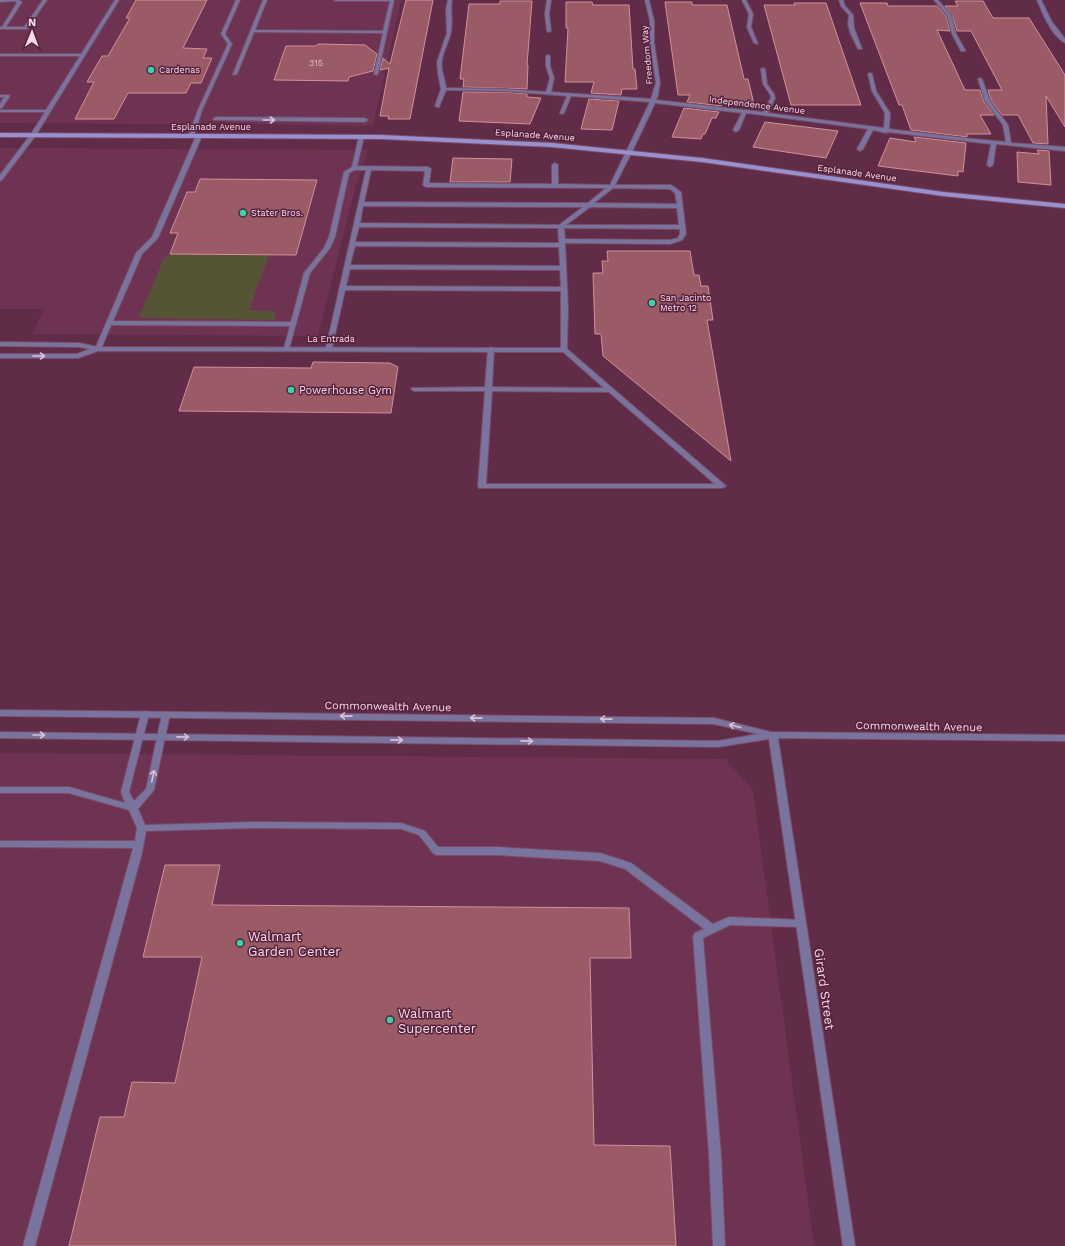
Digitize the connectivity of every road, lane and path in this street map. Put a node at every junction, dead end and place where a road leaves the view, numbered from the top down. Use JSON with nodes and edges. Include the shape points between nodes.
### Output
{"nodes":[{"id":1,"x":45,"y":0,"type":"edge"},
{"id":2,"x":117,"y":0,"type":"edge"},
{"id":3,"x":238,"y":0,"type":"edge"},
{"id":4,"x":265,"y":0,"type":"edge"},
{"id":5,"x":336,"y":0,"type":"edge"},
{"id":6,"x":450,"y":0,"type":"edge"},
{"id":7,"x":549,"y":0,"type":"edge"},
{"id":8,"x":647,"y":0,"type":"edge"},
{"id":9,"x":744,"y":0,"type":"edge"},
{"id":10,"x":841,"y":0,"type":"edge"},
{"id":11,"x":936,"y":0,"type":"edge"},
{"id":12,"x":1039,"y":0,"type":"edge"},
{"id":13,"x":0,"y":1,"type":"edge"},
{"id":14,"x":2,"y":28,"type":"edge"},
{"id":15,"x":252,"y":31,"type":"junction"},
{"id":16,"x":550,"y":31,"type":"dead end"},
{"id":17,"x":385,"y":32,"type":"junction"},
{"id":18,"x":1065,"y":42,"type":"edge"},
{"id":19,"x":756,"y":43,"type":"dead end"},
{"id":20,"x":860,"y":48,"type":"dead end"},
{"id":21,"x":963,"y":50,"type":"dead end"},
{"id":22,"x":0,"y":55,"type":"edge"},
{"id":23,"x":82,"y":55,"type":"junction"},
{"id":24,"x":548,"y":56,"type":"dead end"},
{"id":25,"x":762,"y":69,"type":"dead end"},
{"id":26,"x":235,"y":74,"type":"dead end"},
{"id":27,"x":376,"y":74,"type":"dead end"},
{"id":28,"x":870,"y":74,"type":"dead end"},
{"id":29,"x":980,"y":79,"type":"dead end"},
{"id":30,"x":445,"y":89,"type":"junction"},
{"id":31,"x":548,"y":93,"type":"junction"},
{"id":32,"x":570,"y":94,"type":"junction"},
{"id":33,"x":0,"y":96,"type":"edge"},
{"id":34,"x":654,"y":101,"type":"junction"},
{"id":35,"x":0,"y":106,"type":"edge"},
{"id":36,"x":438,"y":106,"type":"dead end"},
{"id":37,"x":0,"y":111,"type":"edge"},
{"id":38,"x":47,"y":111,"type":"junction"},
{"id":39,"x":745,"y":111,"type":"junction"},
{"id":40,"x":562,"y":113,"type":"dead end"},
{"id":41,"x":765,"y":114,"type":"junction"},
{"id":42,"x":216,"y":119,"type":"dead end"},
{"id":43,"x":365,"y":120,"type":"dead end"},
{"id":44,"x":871,"y":129,"type":"junction"},
{"id":45,"x":736,"y":130,"type":"dead end"},
{"id":46,"x":886,"y":131,"type":"junction"},
{"id":47,"x":0,"y":135,"type":"edge"},
{"id":48,"x":32,"y":135,"type":"junction"},
{"id":49,"x":191,"y":136,"type":"junction"},
{"id":50,"x":199,"y":136,"type":"junction"},
{"id":51,"x":361,"y":137,"type":"junction"},
{"id":52,"x":994,"y":143,"type":"junction"},
{"id":53,"x":1009,"y":145,"type":"junction"},
{"id":54,"x":860,"y":149,"type":"dead end"},
{"id":55,"x":1065,"y":149,"type":"edge"},
{"id":56,"x":629,"y":152,"type":"junction"},
{"id":57,"x":555,"y":165,"type":"dead end"},
{"id":58,"x":990,"y":165,"type":"dead end"},
{"id":59,"x":354,"y":168,"type":"junction"},
{"id":60,"x":369,"y":168,"type":"junction"},
{"id":61,"x":3,"y":174,"type":"edge"},
{"id":62,"x":0,"y":179,"type":"edge"},
{"id":63,"x":555,"y":186,"type":"junction"},
{"id":64,"x":612,"y":186,"type":"junction"},
{"id":65,"x":361,"y":204,"type":"junction"},
{"id":66,"x":589,"y":205,"type":"junction"},
{"id":67,"x":680,"y":206,"type":"junction"},
{"id":68,"x":1065,"y":206,"type":"edge"},
{"id":69,"x":356,"y":225,"type":"junction"},
{"id":70,"x":561,"y":226,"type":"junction"},
{"id":71,"x":682,"y":227,"type":"junction"},
{"id":72,"x":561,"y":243,"type":"junction"},
{"id":73,"x":352,"y":244,"type":"junction"},
{"id":74,"x":347,"y":267,"type":"junction"},
{"id":75,"x":563,"y":268,"type":"junction"},
{"id":76,"x":343,"y":288,"type":"junction"},
{"id":77,"x":564,"y":289,"type":"junction"},
{"id":78,"x":109,"y":323,"type":"junction"},
{"id":79,"x":293,"y":324,"type":"junction"},
{"id":80,"x":0,"y":344,"type":"edge"},
{"id":81,"x":98,"y":348,"type":"junction"},
{"id":82,"x":287,"y":348,"type":"junction"},
{"id":83,"x":329,"y":348,"type":"junction"},
{"id":84,"x":491,"y":349,"type":"junction"},
{"id":85,"x":564,"y":350,"type":"junction"},
{"id":86,"x":0,"y":356,"type":"edge"},
{"id":87,"x":414,"y":389,"type":"dead end"},
{"id":88,"x":489,"y":390,"type":"junction"},
{"id":89,"x":610,"y":390,"type":"junction"},
{"id":90,"x":0,"y":713,"type":"edge"},
{"id":91,"x":145,"y":714,"type":"junction"},
{"id":92,"x":166,"y":714,"type":"junction"},
{"id":93,"x":0,"y":735,"type":"edge"},
{"id":94,"x":773,"y":735,"type":"junction"},
{"id":95,"x":139,"y":736,"type":"junction"},
{"id":96,"x":161,"y":737,"type":"junction"},
{"id":97,"x":1065,"y":738,"type":"edge"},
{"id":98,"x":0,"y":790,"type":"edge"},
{"id":99,"x":133,"y":808,"type":"junction"},
{"id":100,"x":142,"y":828,"type":"junction"},
{"id":101,"x":0,"y":844,"type":"edge"},
{"id":102,"x":138,"y":845,"type":"junction"},
{"id":103,"x":801,"y":923,"type":"junction"},
{"id":104,"x":712,"y":929,"type":"junction"},
{"id":105,"x":29,"y":1246,"type":"edge"},
{"id":106,"x":719,"y":1246,"type":"edge"},
{"id":107,"x":849,"y":1246,"type":"edge"}],
"edges":[{"from":1,"to":14,"type":"street","via":[[25,28]]},
{"from":2,"to":23,"type":"street"},
{"from":3,"to":49,"type":"street","via":[[223,34],[230,44]]},
{"from":4,"to":15,"type":"street"},
{"from":5,"to":17,"type":"street","via":[[392,0]]},
{"from":6,"to":30,"type":"street","via":[[447,7],[449,35],[439,65]]},
{"from":7,"to":16,"type":"street","via":[[547,14]]},
{"from":8,"to":34,"type":"street","name":"Freedom Way","via":[[652,21],[658,84]]},
{"from":9,"to":19,"type":"street","via":[[751,14],[749,27]]},
{"from":10,"to":20,"type":"street","via":[[851,15],[852,33]]},
{"from":11,"to":21,"type":"street","via":[[949,14],[954,34]]},
{"from":12,"to":18,"type":"street","via":[[1048,22]]},
{"from":13,"to":14,"type":"street","via":[[20,2]]},
{"from":15,"to":17,"type":"street"},
{"from":15,"to":26,"type":"street"},
{"from":17,"to":27,"type":"street"},
{"from":22,"to":23,"type":"street"},
{"from":23,"to":38,"type":"street"},
{"from":24,"to":31,"type":"street","via":[[552,78]]},
{"from":25,"to":41,"type":"street","via":[[772,94]]},
{"from":28,"to":46,"type":"street","via":[[874,92],[885,106],[889,117]]},
{"from":29,"to":53,"type":"street","via":[[988,103],[1000,115],[1007,128]]},
{"from":30,"to":31,"type":"street","name":"Independence Avenue","via":[[474,88]]},
{"from":30,"to":36,"type":"street"},
{"from":31,"to":32,"type":"street","name":"Independence Avenue"},
{"from":32,"to":34,"type":"street","name":"Independence Avenue"},
{"from":32,"to":40,"type":"street"},
{"from":33,"to":35,"type":"street","via":[[8,96]]},
{"from":34,"to":39,"type":"street","name":"Independence Avenue"},
{"from":34,"to":56,"type":"street","name":"Freedom Way"},
{"from":37,"to":38,"type":"street"},
{"from":38,"to":48,"type":"street"},
{"from":39,"to":41,"type":"street","name":"Independence Avenue"},
{"from":39,"to":45,"type":"street"},
{"from":41,"to":44,"type":"street","name":"Independence Avenue"},
{"from":42,"to":43,"type":"street","one_way":true},
{"from":44,"to":46,"type":"street","name":"Independence Avenue"},
{"from":44,"to":54,"type":"street"},
{"from":46,"to":52,"type":"street","name":"Independence Avenue"},
{"from":47,"to":48,"type":"main road","name":"Esplanade Avenue"},
{"from":48,"to":49,"type":"main road","name":"Esplanade Avenue"},
{"from":48,"to":61,"type":"street"},
{"from":49,"to":50,"type":"main road","name":"Esplanade Avenue"},
{"from":50,"to":51,"type":"main road","name":"Esplanade Avenue"},
{"from":50,"to":78,"type":"street","via":[[158,232],[139,253]]},
{"from":51,"to":56,"type":"main road","name":"Esplanade Avenue","via":[[482,140]]},
{"from":51,"to":59,"type":"street"},
{"from":52,"to":53,"type":"street","name":"Independence Avenue"},
{"from":52,"to":58,"type":"street"},
{"from":53,"to":55,"type":"street","name":"Independence Avenue"},
{"from":56,"to":64,"type":"street","name":"Freedom Way"},
{"from":56,"to":68,"type":"main road","name":"Esplanade Avenue","via":[[936,193]]},
{"from":57,"to":63,"type":"street"},
{"from":59,"to":60,"type":"street"},
{"from":59,"to":79,"type":"street","via":[[347,172],[332,237],[307,273]]},
{"from":60,"to":63,"type":"street","via":[[428,168],[426,185]]},
{"from":60,"to":65,"type":"street"},
{"from":61,"to":62,"type":"street"},
{"from":63,"to":64,"type":"street"},
{"from":64,"to":66,"type":"street"},
{"from":64,"to":67,"type":"street","via":[[671,187],[678,192]]},
{"from":65,"to":66,"type":"street"},
{"from":65,"to":69,"type":"street"},
{"from":66,"to":67,"type":"street"},
{"from":66,"to":70,"type":"street"},
{"from":67,"to":71,"type":"street"},
{"from":69,"to":70,"type":"street"},
{"from":69,"to":73,"type":"street"},
{"from":70,"to":71,"type":"street"},
{"from":70,"to":72,"type":"street"},
{"from":71,"to":72,"type":"street","via":[[683,234],[680,240],[670,242]]},
{"from":72,"to":73,"type":"street"},
{"from":72,"to":75,"type":"street"},
{"from":73,"to":74,"type":"street"},
{"from":74,"to":75,"type":"street"},
{"from":74,"to":76,"type":"street"},
{"from":75,"to":77,"type":"street"},
{"from":76,"to":77,"type":"street"},
{"from":76,"to":83,"type":"street"},
{"from":77,"to":85,"type":"street"},
{"from":78,"to":79,"type":"street"},
{"from":78,"to":81,"type":"street"},
{"from":79,"to":82,"type":"street"},
{"from":80,"to":81,"type":"street","name":"La Entrada","via":[[79,345]]},
{"from":81,"to":82,"type":"street","name":"La Entrada"},
{"from":86,"to":81,"type":"street","name":"La Entrada","one_way":true,"via":[[78,356]]},
{"from":82,"to":83,"type":"street","name":"La Entrada"},
{"from":83,"to":84,"type":"street","name":"La Entrada"},
{"from":84,"to":85,"type":"street","name":"La Entrada"},
{"from":84,"to":88,"type":"street"},
{"from":85,"to":89,"type":"street"},
{"from":87,"to":88,"type":"street"},
{"from":88,"to":89,"type":"street"},
{"from":88,"to":89,"type":"street","via":[[482,486],[722,486]]},
{"from":90,"to":91,"type":"street","name":"Commonwealth Avenue"},
{"from":91,"to":92,"type":"street","name":"Commonwealth Avenue"},
{"from":91,"to":95,"type":"street"},
{"from":94,"to":92,"type":"street","name":"Commonwealth Avenue","one_way":true,"via":[[714,721]]},
{"from":92,"to":96,"type":"street"},
{"from":93,"to":95,"type":"street","name":"Commonwealth Avenue","one_way":true},
{"from":96,"to":94,"type":"street","name":"Commonwealth Avenue","one_way":true,"via":[[718,744]]},
{"from":94,"to":97,"type":"street","name":"Commonwealth Avenue"},
{"from":94,"to":103,"type":"street","name":"Girard Street"},
{"from":95,"to":96,"type":"street","name":"Commonwealth Avenue"},
{"from":95,"to":99,"type":"street","via":[[125,792]]},
{"from":99,"to":96,"type":"street","one_way":true,"via":[[150,790]]},
{"from":98,"to":99,"type":"street","via":[[69,790]]},
{"from":99,"to":100,"type":"street"},
{"from":100,"to":102,"type":"street"},
{"from":100,"to":104,"type":"street","via":[[255,825],[400,826],[422,832],[436,851],[496,851],[600,857],[628,866]]},
{"from":101,"to":102,"type":"street"},
{"from":102,"to":105,"type":"street"},
{"from":103,"to":104,"type":"street","via":[[729,920]]},
{"from":103,"to":107,"type":"street","name":"Girard Street"},
{"from":104,"to":106,"type":"street","via":[[698,936],[715,1155]]}]}
